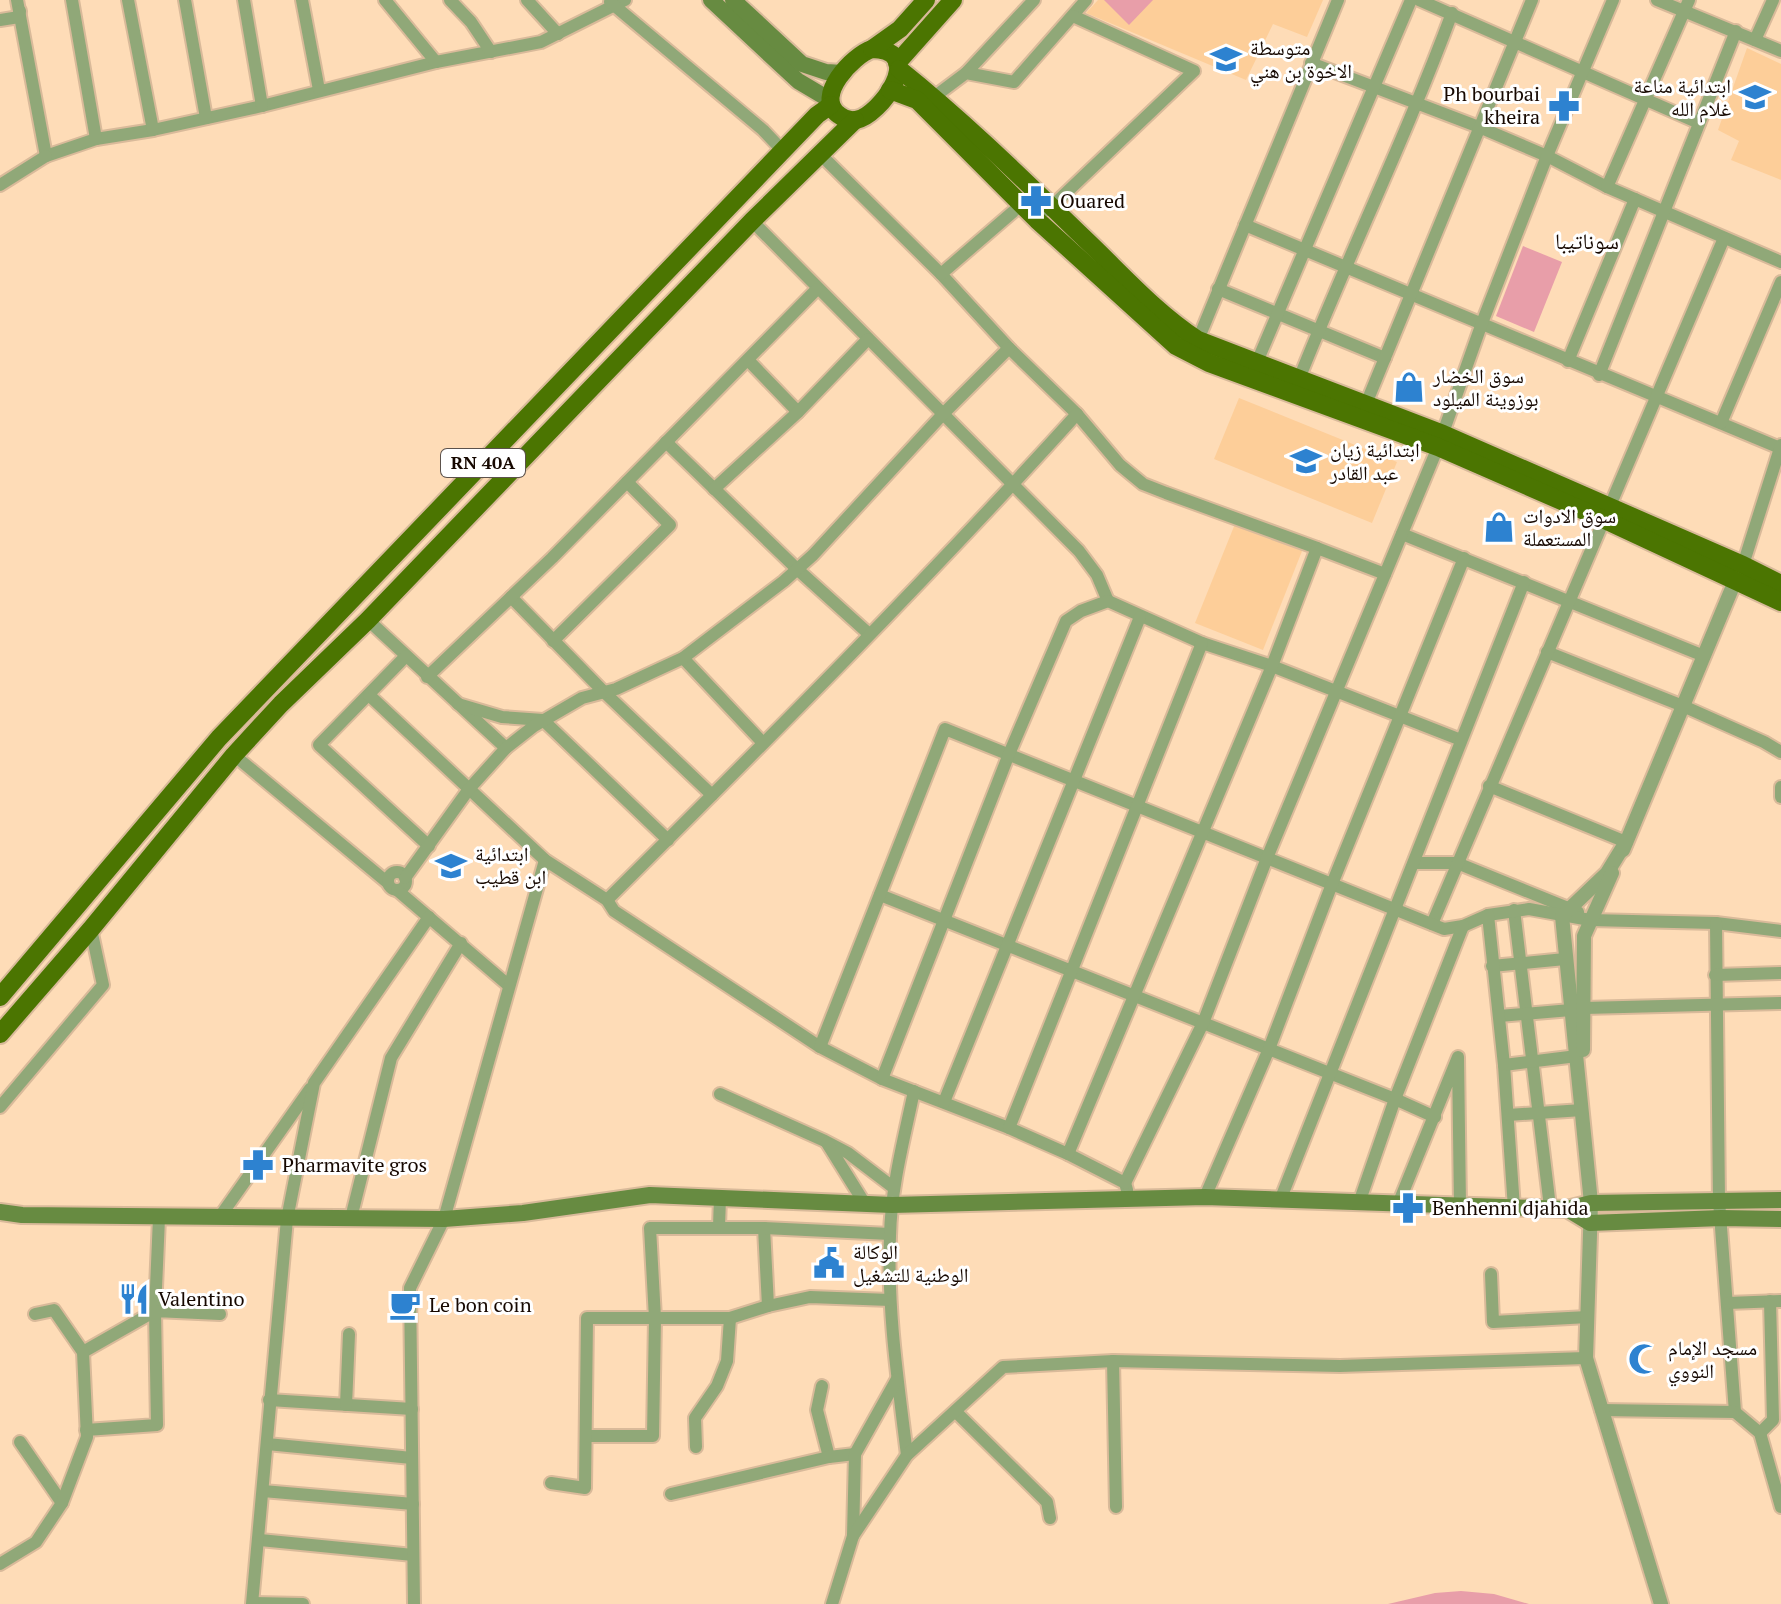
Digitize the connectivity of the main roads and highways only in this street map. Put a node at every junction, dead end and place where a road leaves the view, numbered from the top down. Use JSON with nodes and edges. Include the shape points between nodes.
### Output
{"nodes":[{"id":1,"x":711,"y":0,"type":"edge"},
{"id":2,"x":733,"y":0,"type":"edge"},
{"id":3,"x":926,"y":0,"type":"edge"},
{"id":4,"x":953,"y":0,"type":"edge"},
{"id":5,"x":872,"y":49,"type":"junction"},
{"id":6,"x":898,"y":66,"type":"junction"},
{"id":7,"x":843,"y":73,"type":"junction"},
{"id":8,"x":890,"y":90,"type":"junction"},
{"id":9,"x":831,"y":103,"type":"junction"},
{"id":10,"x":855,"y":120,"type":"junction"},
{"id":11,"x":1440,"y":440,"type":"junction"},
{"id":12,"x":1739,"y":572,"type":"junction"},
{"id":13,"x":1781,"y":584,"type":"edge"},
{"id":14,"x":1781,"y":602,"type":"edge"},
{"id":15,"x":0,"y":997,"type":"edge"},
{"id":16,"x":0,"y":1034,"type":"edge"},
{"id":17,"x":1781,"y":1200,"type":"edge"},
{"id":18,"x":1558,"y":1208,"type":"junction"},
{"id":19,"x":1720,"y":1210,"type":"junction"},
{"id":20,"x":0,"y":1212,"type":"edge"},
{"id":21,"x":1781,"y":1219,"type":"edge"}],
"edges":[{"from":1,"to":9,"type":"main road","via":[[798,81]]},
{"from":2,"to":7,"type":"main road","via":[[802,64]]},
{"from":3,"to":5,"type":"main road","via":[[900,29]]},
{"from":4,"to":6,"type":"main road"},
{"from":5,"to":6,"type":"main road","via":[[887,52]]},
{"from":5,"to":7,"type":"main road"},
{"from":6,"to":8,"type":"main road"},
{"from":6,"to":11,"type":"main road","via":[[1173,324],[1198,340],[1366,404]]},
{"from":7,"to":9,"type":"main road","via":[[831,90]]},
{"from":8,"to":10,"type":"main road","via":[[866,116]]},
{"from":8,"to":11,"type":"main road","via":[[917,100],[1037,220],[1176,346],[1209,363]]},
{"from":9,"to":10,"type":"main road","via":[[840,117]]},
{"from":9,"to":15,"type":"main road","number":"RN 40A","via":[[219,738]]},
{"from":10,"to":16,"type":"main road","number":"RN 40A","via":[[234,755]]},
{"from":11,"to":12,"type":"main road"},
{"from":12,"to":13,"type":"main road"},
{"from":12,"to":14,"type":"main road"},
{"from":17,"to":19,"type":"main road"},
{"from":18,"to":19,"type":"main road","via":[[1591,1203]]},
{"from":18,"to":19,"type":"main road","via":[[1590,1223]]},
{"from":18,"to":20,"type":"main road","via":[[1205,1197],[892,1205],[650,1195],[444,1219]]},
{"from":19,"to":21,"type":"main road"}]}
